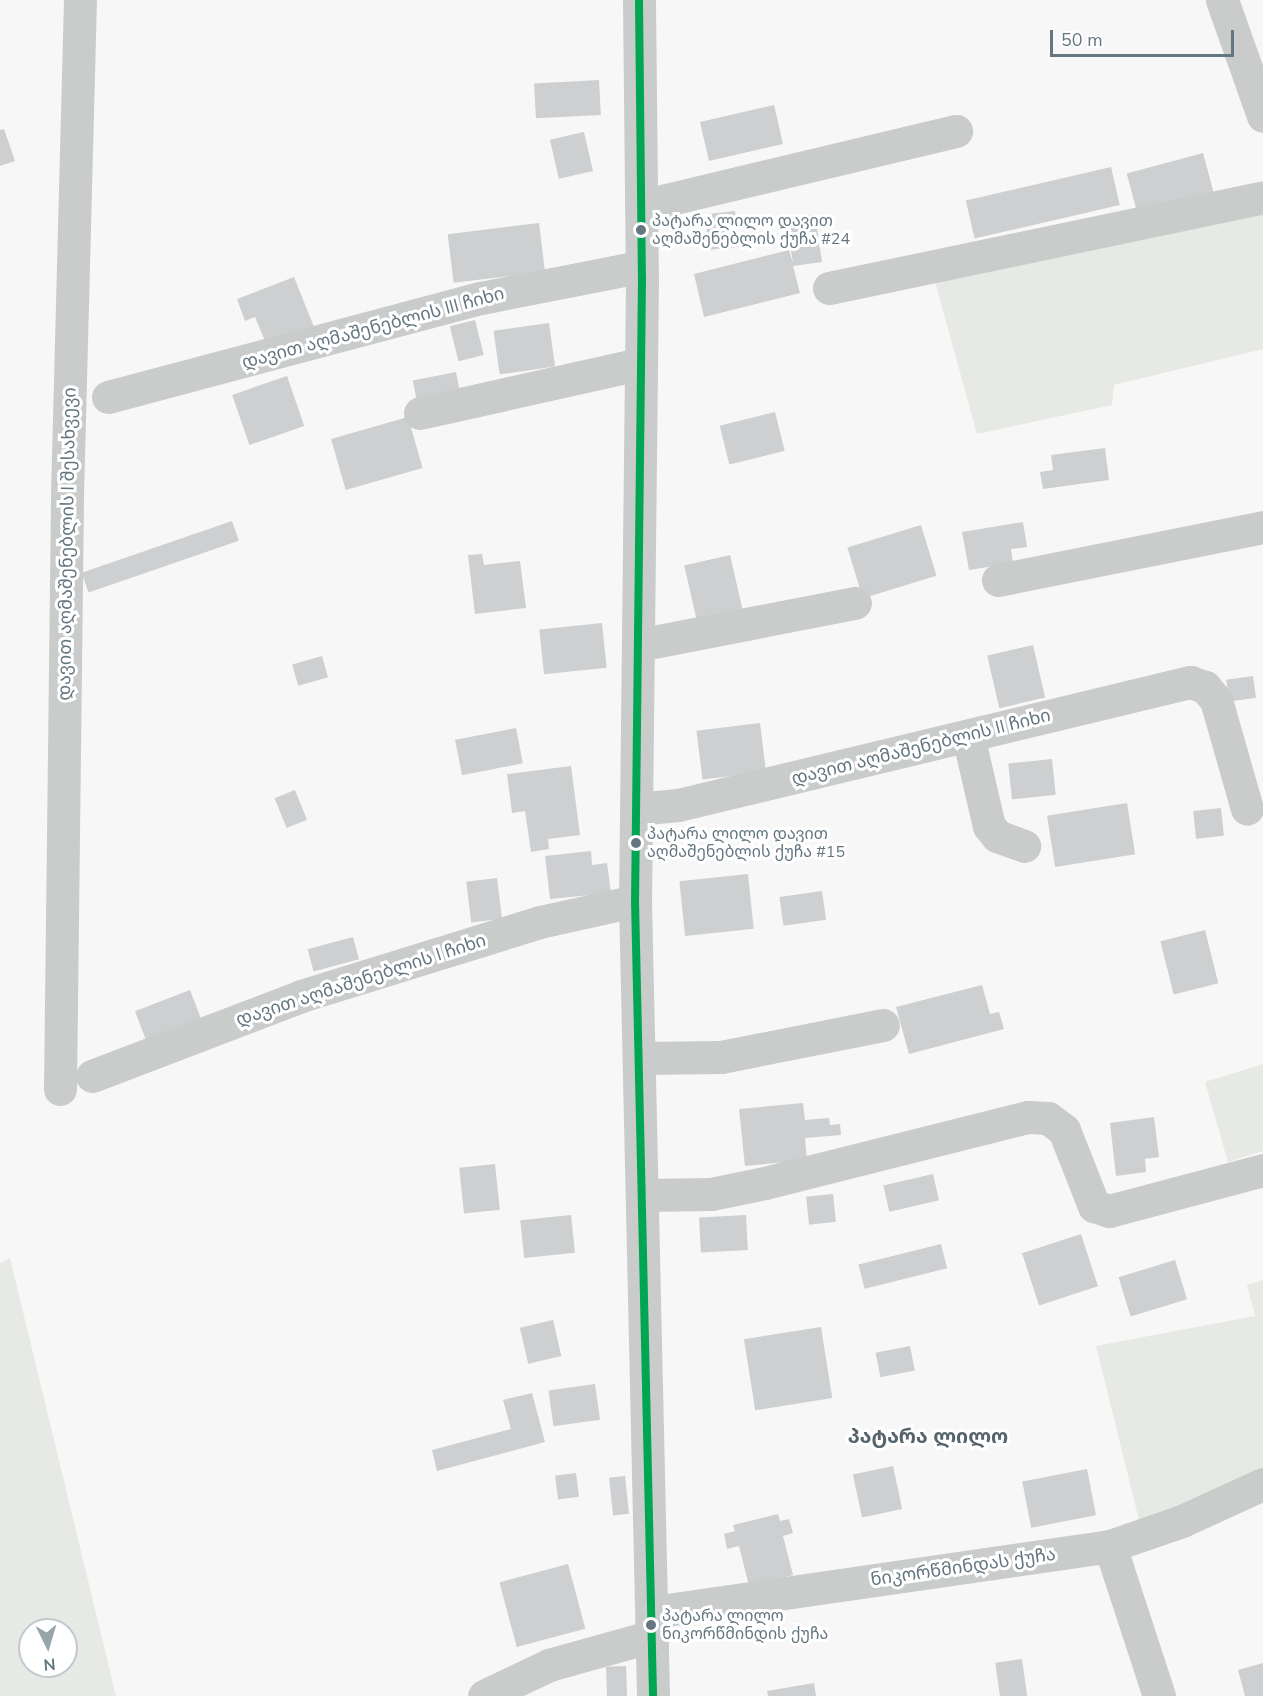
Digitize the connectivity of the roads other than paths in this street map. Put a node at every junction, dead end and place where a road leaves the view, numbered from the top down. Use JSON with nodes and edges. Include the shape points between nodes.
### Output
{"nodes":[{"id":1,"x":80,"y":0,"type":"edge"},
{"id":2,"x":639,"y":0,"type":"edge"},
{"id":3,"x":1222,"y":0,"type":"edge"},
{"id":4,"x":1263,"y":116,"type":"edge"},
{"id":5,"x":956,"y":131,"type":"dead end"},
{"id":6,"x":1263,"y":197,"type":"edge"},
{"id":7,"x":641,"y":206,"type":"junction"},
{"id":8,"x":640,"y":273,"type":"junction"},
{"id":9,"x":829,"y":288,"type":"dead end"},
{"id":10,"x":348,"y":349,"type":"dead end"},
{"id":11,"x":639,"y":364,"type":"junction"},
{"id":12,"x":108,"y":397,"type":"dead end"},
{"id":13,"x":420,"y":412,"type":"dead end"},
{"id":14,"x":1263,"y":527,"type":"edge"},
{"id":15,"x":998,"y":580,"type":"dead end"},
{"id":16,"x":855,"y":603,"type":"dead end"},
{"id":17,"x":638,"y":645,"type":"junction"},
{"id":18,"x":968,"y":736,"type":"junction"},
{"id":19,"x":636,"y":809,"type":"junction"},
{"id":20,"x":1246,"y":809,"type":"dead end"},
{"id":21,"x":1024,"y":846,"type":"dead end"},
{"id":22,"x":635,"y":901,"type":"junction"},
{"id":23,"x":883,"y":1025,"type":"dead end"},
{"id":24,"x":640,"y":1058,"type":"junction"},
{"id":25,"x":92,"y":1076,"type":"dead end"},
{"id":26,"x":60,"y":1089,"type":"dead end"},
{"id":27,"x":1263,"y":1170,"type":"edge"},
{"id":28,"x":643,"y":1195,"type":"junction"},
{"id":29,"x":1263,"y":1484,"type":"edge"},
{"id":30,"x":1110,"y":1546,"type":"junction"},
{"id":31,"x":653,"y":1624,"type":"junction"},
{"id":32,"x":498,"y":1693,"type":"edge"},
{"id":33,"x":653,"y":1696,"type":"edge"},
{"id":34,"x":1159,"y":1696,"type":"edge"}],
"edges":[{"from":1,"to":26,"type":"street","name":"დავით აღმაშენებლის I შესახვევი","via":[[67,495]]},
{"from":2,"to":7,"type":"street"},
{"from":3,"to":4,"type":"street"},
{"from":5,"to":7,"type":"street"},
{"from":6,"to":9,"type":"street"},
{"from":7,"to":8,"type":"street"},
{"from":8,"to":10,"type":"street"},
{"from":8,"to":11,"type":"street"},
{"from":8,"to":12,"type":"street","name":"დავით აღმაშენებლის III ჩიხი","via":[[481,298]]},
{"from":11,"to":13,"type":"street"},
{"from":11,"to":17,"type":"street"},
{"from":14,"to":15,"type":"street"},
{"from":16,"to":17,"type":"street"},
{"from":17,"to":19,"type":"street"},
{"from":18,"to":19,"type":"street","name":"დავით აღმაშენებლის II ჩიხი","via":[[678,806]]},
{"from":18,"to":20,"type":"street","name":"დავით აღმაშენებლის II ჩიხი","via":[[1190,682],[1205,687],[1216,700]]},
{"from":18,"to":21,"type":"street","via":[[988,826],[997,836]]},
{"from":19,"to":22,"type":"street"},
{"from":22,"to":24,"type":"street"},
{"from":22,"to":25,"type":"street","name":"დავით აღმაშენებლის I ჩიხი","via":[[540,922],[301,996]]},
{"from":23,"to":24,"type":"street","via":[[721,1057]]},
{"from":24,"to":28,"type":"street"},
{"from":27,"to":28,"type":"street","via":[[1109,1211],[1094,1206],[1064,1130],[1048,1118],[1028,1117],[765,1184],[711,1194]]},
{"from":28,"to":31,"type":"street"},
{"from":29,"to":30,"type":"street","name":"ნიკორწმინდას ქუჩა","via":[[1182,1521]]},
{"from":30,"to":31,"type":"street","name":"ნიკორწმინდას ქუჩა"},
{"from":30,"to":34,"type":"street"},
{"from":31,"to":32,"type":"street","name":"ნიკორწმინდას ქუჩა","via":[[549,1665]]},
{"from":31,"to":33,"type":"street"}]}
